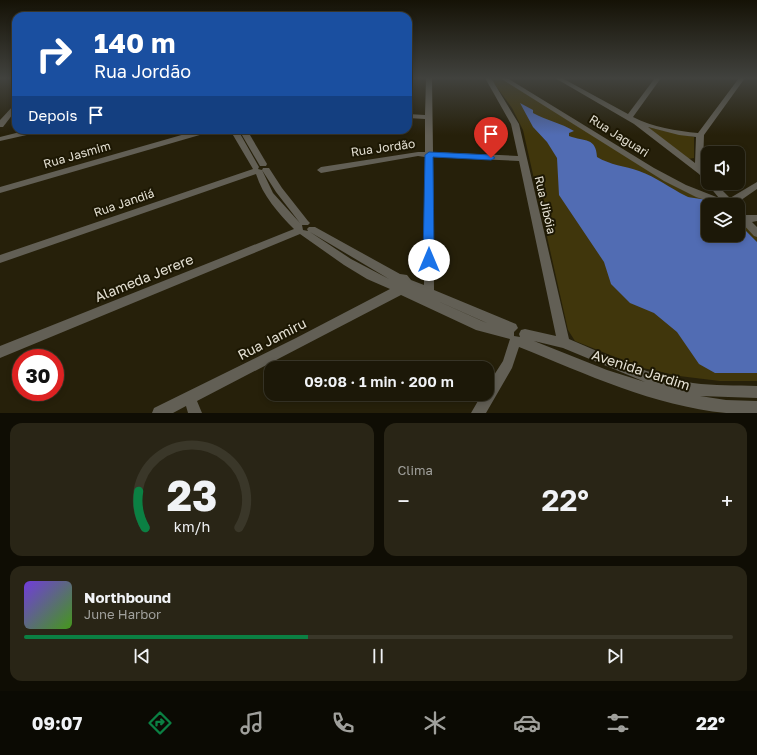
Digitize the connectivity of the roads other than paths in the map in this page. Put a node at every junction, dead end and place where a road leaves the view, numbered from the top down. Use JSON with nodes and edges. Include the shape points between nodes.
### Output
{"nodes":[{"id":1,"x":429,"y":97,"type":"edge"},
{"id":2,"x":499,"y":97,"type":"edge"},
{"id":3,"x":534,"y":97,"type":"edge"},
{"id":4,"x":592,"y":97,"type":"edge"},
{"id":5,"x":644,"y":97,"type":"edge"},
{"id":6,"x":728,"y":97,"type":"edge"},
{"id":7,"x":12,"y":111,"type":"edge"},
{"id":8,"x":412,"y":116,"type":"edge"},
{"id":9,"x":428,"y":117,"type":"junction"},
{"id":10,"x":629,"y":118,"type":"junction"},
{"id":11,"x":637,"y":122,"type":"junction"},
{"id":12,"x":0,"y":125,"type":"edge"},
{"id":13,"x":21,"y":134,"type":"edge"},
{"id":14,"x":193,"y":134,"type":"edge"},
{"id":15,"x":237,"y":134,"type":"edge"},
{"id":16,"x":245,"y":134,"type":"edge"},
{"id":17,"x":700,"y":135,"type":"junction"},
{"id":18,"x":0,"y":139,"type":"edge"},
{"id":19,"x":429,"y":155,"type":"junction"},
{"id":20,"x":522,"y":159,"type":"junction"},
{"id":21,"x":260,"y":169,"type":"junction"},
{"id":22,"x":701,"y":169,"type":"edge"},
{"id":23,"x":321,"y":170,"type":"dead end"},
{"id":24,"x":701,"y":171,"type":"edge"},
{"id":25,"x":757,"y":185,"type":"edge"},
{"id":26,"x":0,"y":190,"type":"edge"},
{"id":27,"x":717,"y":190,"type":"edge"},
{"id":28,"x":711,"y":198,"type":"edge"},
{"id":29,"x":724,"y":198,"type":"edge"},
{"id":30,"x":739,"y":198,"type":"edge"},
{"id":31,"x":745,"y":216,"type":"edge"},
{"id":32,"x":757,"y":218,"type":"edge"},
{"id":33,"x":745,"y":220,"type":"edge"},
{"id":34,"x":304,"y":228,"type":"junction"},
{"id":35,"x":757,"y":233,"type":"edge"},
{"id":36,"x":0,"y":258,"type":"edge"},
{"id":37,"x":399,"y":285,"type":"junction"},
{"id":38,"x":428,"y":291,"type":"junction"},
{"id":39,"x":516,"y":336,"type":"junction"},
{"id":40,"x":564,"y":343,"type":"junction"},
{"id":41,"x":0,"y":352,"type":"edge"},
{"id":42,"x":757,"y":392,"type":"edge"},
{"id":43,"x":189,"y":398,"type":"junction"},
{"id":44,"x":757,"y":408,"type":"edge"},
{"id":45,"x":159,"y":413,"type":"edge"},
{"id":46,"x":195,"y":413,"type":"edge"},
{"id":47,"x":478,"y":413,"type":"edge"}],
"edges":[{"from":1,"to":9,"type":"street"},
{"from":2,"to":20,"type":"street","name":"Rua Jibóia","via":[[515,124]]},
{"from":3,"to":28,"type":"street","name":"Rua Jaguari","via":[[661,176]]},
{"from":4,"to":10,"type":"street"},
{"from":5,"to":10,"type":"street"},
{"from":6,"to":17,"type":"street"},
{"from":7,"to":12,"type":"street"},
{"from":8,"to":9,"type":"street"},
{"from":9,"to":19,"type":"street"},
{"from":10,"to":11,"type":"street"},
{"from":11,"to":17,"type":"street","via":[[679,133]]},
{"from":11,"to":24,"type":"street"},
{"from":13,"to":18,"type":"street"},
{"from":14,"to":26,"type":"street","name":"Rua Jasmim"},
{"from":15,"to":21,"type":"street","name":"Avenida Jardim"},
{"from":16,"to":21,"type":"street","name":"Avenida Jardim"},
{"from":17,"to":22,"type":"street"},
{"from":19,"to":20,"type":"street","name":"Rua Jordão"},
{"from":19,"to":23,"type":"street","name":"Rua Jordão","via":[[388,158]]},
{"from":19,"to":38,"type":"street"},
{"from":20,"to":40,"type":"street","name":"Rua Jibóia"},
{"from":21,"to":34,"type":"street","name":"Avenida Jardim","via":[[263,185],[271,197]]},
{"from":21,"to":36,"type":"street","name":"Rua Jandiá"},
{"from":25,"to":30,"type":"street"},
{"from":27,"to":29,"type":"street"},
{"from":31,"to":32,"type":"street"},
{"from":33,"to":35,"type":"street"},
{"from":34,"to":37,"type":"street","name":"Avenida Jardim","via":[[321,246],[375,278]]},
{"from":34,"to":41,"type":"street","name":"Alameda Jerere"},
{"from":37,"to":38,"type":"street","name":"Avenida Jardim"},
{"from":37,"to":39,"type":"street","name":"Avenida Jardim","via":[[473,323]]},
{"from":37,"to":43,"type":"street","name":"Rua Jamiru","via":[[300,342]]},
{"from":38,"to":39,"type":"street","name":"Avenida Jardim"},
{"from":39,"to":40,"type":"street","name":"Avenida Jardim"},
{"from":39,"to":44,"type":"street","name":"Avenida Jardim","via":[[629,384],[664,395],[730,408]]},
{"from":39,"to":47,"type":"street","via":[[508,364]]},
{"from":40,"to":42,"type":"street","name":"Avenida Jardim","via":[[626,370],[693,390]]},
{"from":43,"to":45,"type":"street","name":"Rua Jamiru"},
{"from":43,"to":46,"type":"street"}]}
